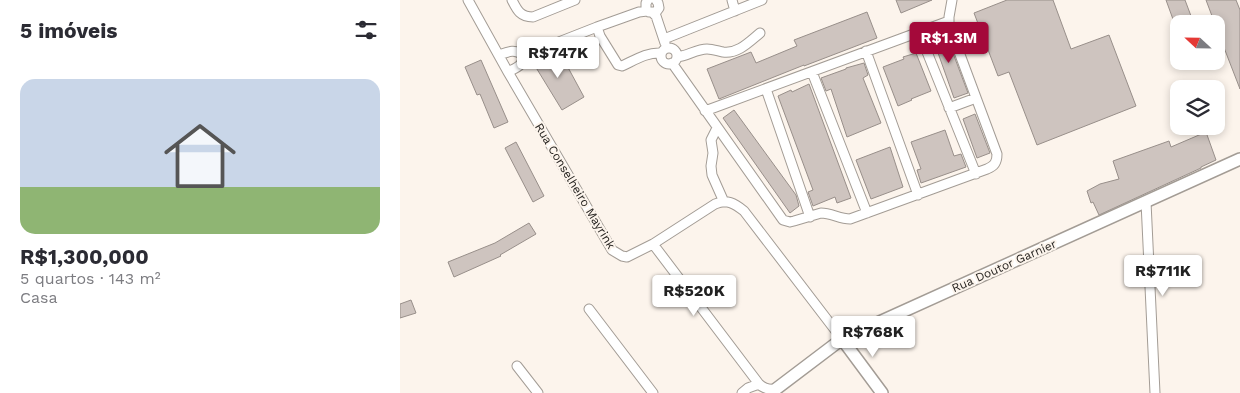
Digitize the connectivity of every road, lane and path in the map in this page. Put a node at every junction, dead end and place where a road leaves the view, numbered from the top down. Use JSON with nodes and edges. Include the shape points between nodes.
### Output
{"nodes":[{"id":1,"x":468,"y":0,"type":"edge"},
{"id":2,"x":512,"y":0,"type":"edge"},
{"id":3,"x":575,"y":0,"type":"edge"},
{"id":4,"x":732,"y":0,"type":"edge"},
{"id":5,"x":762,"y":0,"type":"edge"},
{"id":6,"x":952,"y":0,"type":"edge"},
{"id":7,"x":654,"y":7,"type":"edge"},
{"id":8,"x":735,"y":11,"type":"junction"},
{"id":9,"x":949,"y":21,"type":"junction"},
{"id":10,"x":597,"y":27,"type":"junction"},
{"id":11,"x":919,"y":32,"type":"junction"},
{"id":12,"x":760,"y":33,"type":"dead end"},
{"id":13,"x":664,"y":47,"type":"junction"},
{"id":14,"x":866,"y":51,"type":"junction"},
{"id":15,"x":499,"y":55,"type":"junction"},
{"id":16,"x":523,"y":56,"type":"junction"},
{"id":17,"x":675,"y":60,"type":"junction"},
{"id":18,"x":508,"y":72,"type":"junction"},
{"id":19,"x":812,"y":72,"type":"junction"},
{"id":20,"x":766,"y":89,"type":"junction"},
{"id":21,"x":976,"y":98,"type":"junction"},
{"id":22,"x":949,"y":108,"type":"junction"},
{"id":23,"x":705,"y":111,"type":"junction"},
{"id":24,"x":717,"y":128,"type":"junction"},
{"id":25,"x":1240,"y":159,"type":"edge"},
{"id":26,"x":976,"y":174,"type":"junction"},
{"id":27,"x":918,"y":195,"type":"junction"},
{"id":28,"x":724,"y":202,"type":"junction"},
{"id":29,"x":1146,"y":202,"type":"junction"},
{"id":30,"x":867,"y":213,"type":"junction"},
{"id":31,"x":810,"y":217,"type":"junction"},
{"id":32,"x":653,"y":244,"type":"junction"},
{"id":33,"x":589,"y":309,"type":"dead end"},
{"id":34,"x":842,"y":339,"type":"junction"},
{"id":35,"x":518,"y":366,"type":"dead end"},
{"id":36,"x":754,"y":376,"type":"junction"},
{"id":37,"x":759,"y":384,"type":"junction"},
{"id":38,"x":745,"y":390,"type":"edge"},
{"id":39,"x":775,"y":391,"type":"edge"},
{"id":40,"x":538,"y":393,"type":"edge"},
{"id":41,"x":653,"y":393,"type":"edge"},
{"id":42,"x":882,"y":393,"type":"edge"},
{"id":43,"x":1155,"y":393,"type":"edge"}],
"edges":[{"from":1,"to":15,"type":"street","name":"Rua Conselheiro Mayrink"},
{"from":2,"to":3,"type":"street","via":[[520,14],[528,17]]},
{"from":4,"to":8,"type":"street"},
{"from":5,"to":8,"type":"street"},
{"from":6,"to":9,"type":"street"},
{"from":7,"to":10,"type":"street"},
{"from":7,"to":13,"type":"street"},
{"from":8,"to":13,"type":"street"},
{"from":9,"to":11,"type":"street"},
{"from":9,"to":21,"type":"street"},
{"from":10,"to":13,"type":"street","via":[[618,66]]},
{"from":10,"to":16,"type":"street"},
{"from":11,"to":14,"type":"street"},
{"from":11,"to":22,"type":"street"},
{"from":12,"to":17,"type":"street","via":[[733,51],[707,48]]},
{"from":13,"to":17,"type":"street","via":[[674,49],[677,53]]},
{"from":13,"to":17,"type":"street","via":[[661,57],[665,63]]},
{"from":14,"to":19,"type":"street"},
{"from":14,"to":27,"type":"street"},
{"from":15,"to":16,"type":"street","via":[[518,51]]},
{"from":15,"to":18,"type":"street","name":"Rua Conselheiro Mayrink"},
{"from":16,"to":18,"type":"street","via":[[520,65]]},
{"from":17,"to":23,"type":"street"},
{"from":18,"to":32,"type":"street","name":"Rua Conselheiro Mayrink","via":[[612,250],[627,257]]},
{"from":19,"to":20,"type":"street"},
{"from":19,"to":30,"type":"street"},
{"from":20,"to":23,"type":"street"},
{"from":20,"to":31,"type":"street"},
{"from":21,"to":22,"type":"street"},
{"from":21,"to":26,"type":"street","via":[[997,154],[992,167]]},
{"from":22,"to":26,"type":"street"},
{"from":23,"to":24,"type":"street"},
{"from":24,"to":28,"type":"street","via":[[711,140],[711,166]]},
{"from":24,"to":31,"type":"street","via":[[780,217],[790,222]]},
{"from":25,"to":29,"type":"main road","name":"Rua Doutor Garnier"},
{"from":26,"to":27,"type":"street"},
{"from":27,"to":30,"type":"street"},
{"from":28,"to":32,"type":"street","name":"Rua Conselheiro Mayrink","via":[[715,204]]},
{"from":28,"to":34,"type":"street","via":[[736,204],[744,211]]},
{"from":29,"to":34,"type":"main road","name":"Rua Doutor Garnier"},
{"from":29,"to":43,"type":"street"},
{"from":30,"to":31,"type":"street","via":[[847,220],[826,213]]},
{"from":32,"to":36,"type":"street"},
{"from":33,"to":41,"type":"street"},
{"from":34,"to":39,"type":"main road","name":"Rua Doutor Garnier"},
{"from":34,"to":42,"type":"main road"},
{"from":35,"to":40,"type":"street"},
{"from":36,"to":37,"type":"street"},
{"from":36,"to":38,"type":"street"},
{"from":37,"to":38,"type":"street"},
{"from":37,"to":39,"type":"street","name":"Rua Doutor Garnier"}]}
